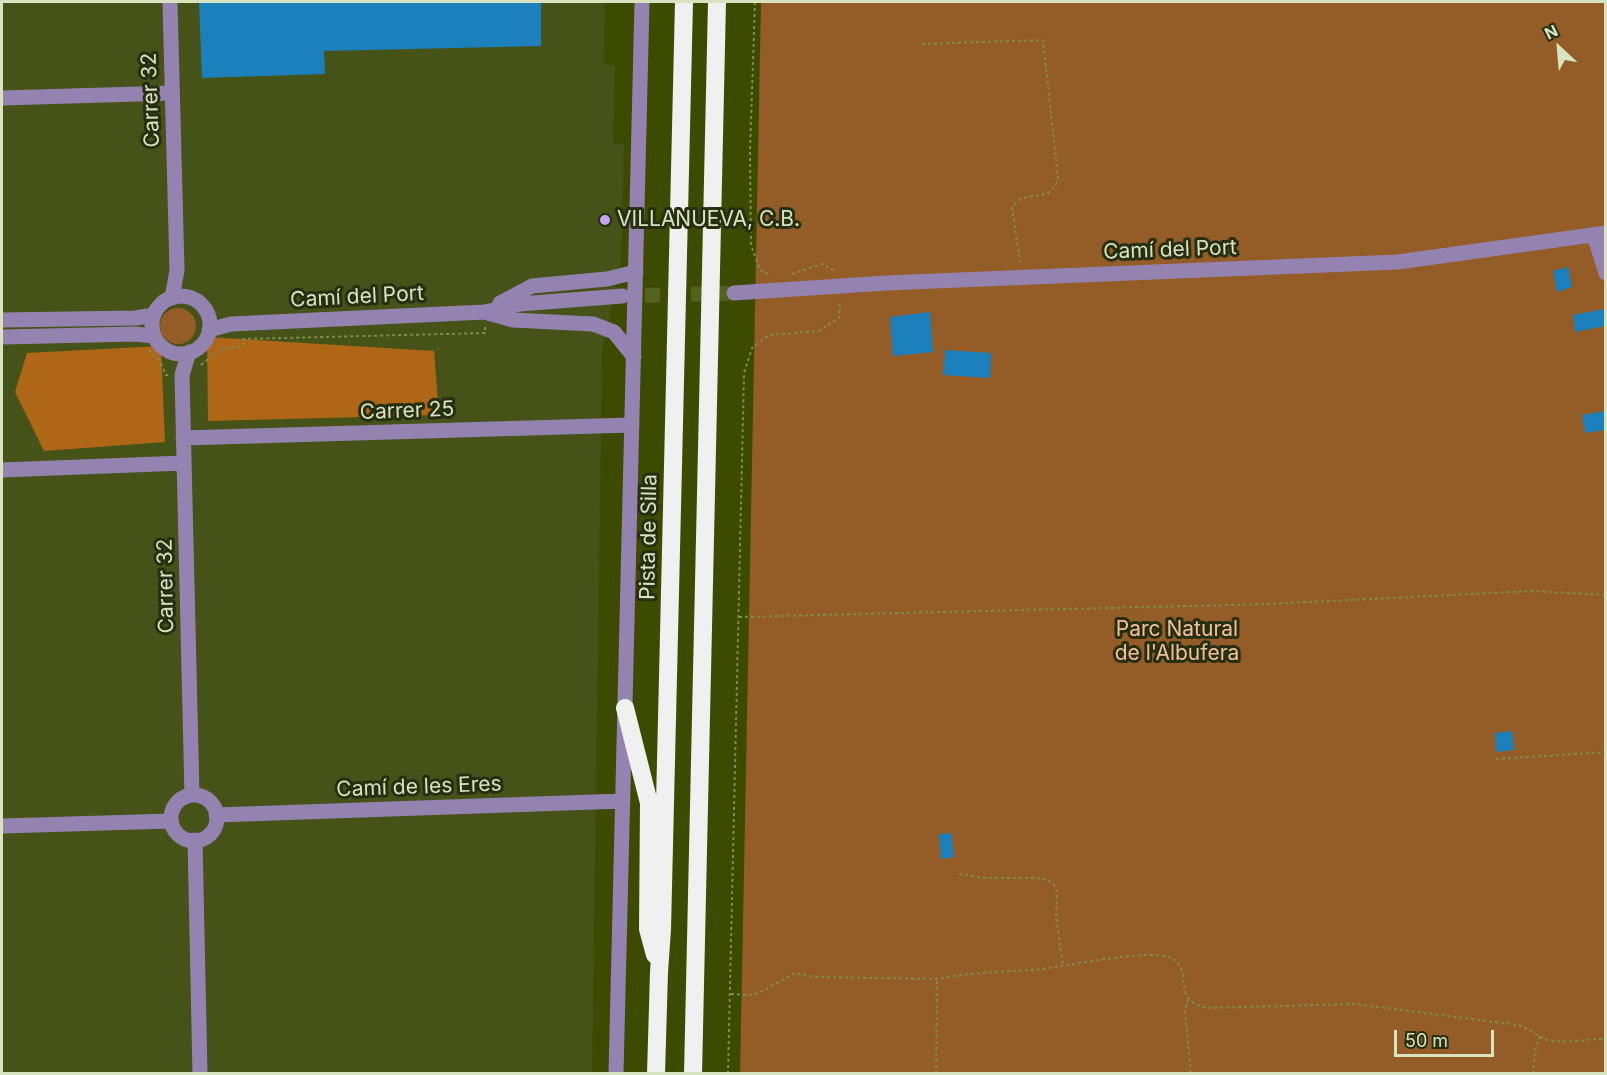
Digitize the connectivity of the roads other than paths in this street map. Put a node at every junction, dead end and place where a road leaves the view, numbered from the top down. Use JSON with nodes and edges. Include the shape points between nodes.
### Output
{"nodes":[{"id":1,"x":170,"y":2,"type":"edge"},
{"id":2,"x":642,"y":2,"type":"edge"},
{"id":3,"x":684,"y":2,"type":"edge"},
{"id":4,"x":717,"y":2,"type":"edge"},
{"id":5,"x":172,"y":93,"type":"junction"},
{"id":6,"x":2,"y":98,"type":"edge"},
{"id":7,"x":1600,"y":234,"type":"edge"},
{"id":8,"x":177,"y":270,"type":"junction"},
{"id":9,"x":636,"y":272,"type":"junction"},
{"id":10,"x":1605,"y":273,"type":"edge"},
{"id":11,"x":734,"y":293,"type":"tunnel mouth"},
{"id":12,"x":622,"y":296,"type":"tunnel mouth"},
{"id":13,"x":172,"y":298,"type":"junction"},
{"id":14,"x":190,"y":298,"type":"junction"},
{"id":15,"x":485,"y":312,"type":"junction"},
{"id":16,"x":154,"y":315,"type":"junction"},
{"id":17,"x":2,"y":320,"type":"edge"},
{"id":18,"x":208,"y":322,"type":"junction"},
{"id":19,"x":2,"y":337,"type":"edge"},
{"id":20,"x":151,"y":342,"type":"junction"},
{"id":21,"x":171,"y":352,"type":"junction"},
{"id":22,"x":189,"y":352,"type":"junction"},
{"id":23,"x":634,"y":357,"type":"junction"},
{"id":24,"x":182,"y":375,"type":"junction"},
{"id":25,"x":632,"y":425,"type":"junction"},
{"id":26,"x":183,"y":438,"type":"junction"},
{"id":27,"x":184,"y":463,"type":"junction"},
{"id":28,"x":2,"y":470,"type":"edge"},
{"id":29,"x":625,"y":708,"type":"junction"},
{"id":30,"x":192,"y":795,"type":"junction"},
{"id":31,"x":623,"y":801,"type":"junction"},
{"id":32,"x":216,"y":815,"type":"junction"},
{"id":33,"x":171,"y":821,"type":"junction"},
{"id":34,"x":2,"y":826,"type":"edge"},
{"id":35,"x":195,"y":840,"type":"junction"},
{"id":36,"x":659,"y":972,"type":"junction"},
{"id":37,"x":200,"y":1074,"type":"edge"},
{"id":38,"x":616,"y":1074,"type":"edge"},
{"id":39,"x":656,"y":1074,"type":"edge"},
{"id":40,"x":693,"y":1074,"type":"edge"}],
"edges":[{"from":1,"to":5,"type":"street","name":"Carrer 32"},
{"from":2,"to":9,"type":"street"},
{"from":3,"to":36,"type":"highway","name":"Pista de Silla"},
{"from":4,"to":40,"type":"highway"},
{"from":5,"to":6,"type":"street"},
{"from":5,"to":8,"type":"street","name":"Carrer 32"},
{"from":7,"to":10,"type":"street"},
{"from":7,"to":11,"type":"street","name":"Camí del Port","via":[[1398,262],[841,285]]},
{"from":8,"to":13,"type":"street","name":"Carrer 32"},
{"from":8,"to":14,"type":"street","name":"Carrer 32"},
{"from":9,"to":15,"type":"street","name":"Camí del Port","via":[[607,279],[532,286]]},
{"from":9,"to":23,"type":"street"},
{"from":12,"to":15,"type":"street","name":"Camí del Port","via":[[520,304]]},
{"from":13,"to":14,"type":"street"},
{"from":13,"to":16,"type":"street","via":[[158,307]]},
{"from":14,"to":18,"type":"street","via":[[198,302]]},
{"from":15,"to":18,"type":"street","name":"Camí del Port"},
{"from":15,"to":23,"type":"street","name":"Camí del Port","via":[[513,320],[592,324],[614,332]]},
{"from":16,"to":17,"type":"street"},
{"from":16,"to":20,"type":"street"},
{"from":18,"to":22,"type":"street","via":[[202,344]]},
{"from":19,"to":20,"type":"street","via":[[135,334]]},
{"from":20,"to":21,"type":"street"},
{"from":21,"to":22,"type":"street"},
{"from":21,"to":24,"type":"street","name":"Carrer 32"},
{"from":22,"to":24,"type":"street","name":"Carrer 32"},
{"from":23,"to":25,"type":"street"},
{"from":24,"to":26,"type":"street","name":"Carrer 32"},
{"from":25,"to":26,"type":"street","name":"Carrer 25"},
{"from":25,"to":29,"type":"street"},
{"from":26,"to":27,"type":"street","name":"Carrer 32"},
{"from":27,"to":28,"type":"street"},
{"from":27,"to":30,"type":"street","name":"Carrer 32"},
{"from":29,"to":31,"type":"street"},
{"from":29,"to":36,"type":"highway","via":[[649,804],[648,929]]},
{"from":30,"to":32,"type":"street","via":[[212,804]]},
{"from":30,"to":33,"type":"street","via":[[174,807]]},
{"from":31,"to":32,"type":"street","name":"Camí de les Eres"},
{"from":31,"to":38,"type":"street"},
{"from":32,"to":35,"type":"street","via":[[211,832]]},
{"from":33,"to":34,"type":"street"},
{"from":33,"to":35,"type":"street","via":[[178,834]]},
{"from":35,"to":37,"type":"street"},
{"from":36,"to":39,"type":"highway","name":"Pista de Silla"}]}
